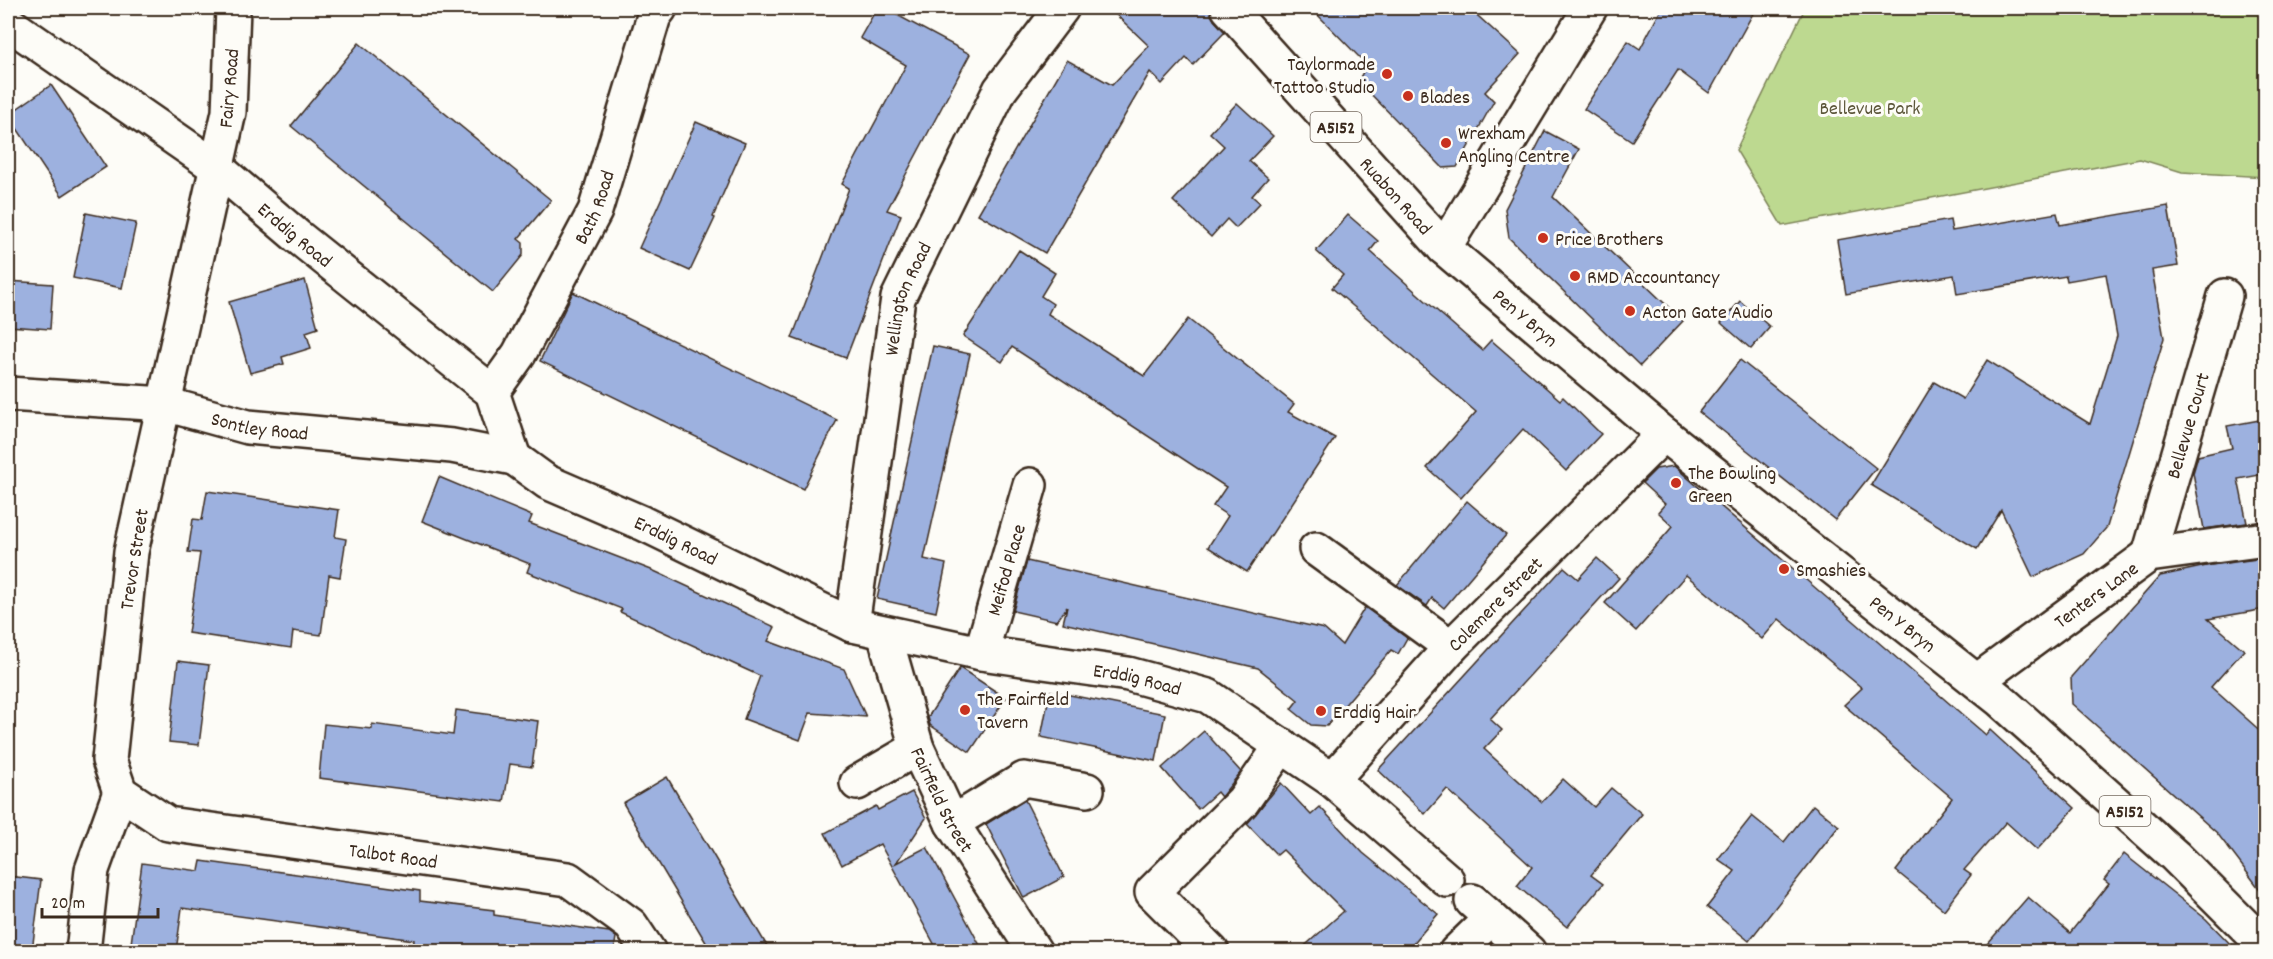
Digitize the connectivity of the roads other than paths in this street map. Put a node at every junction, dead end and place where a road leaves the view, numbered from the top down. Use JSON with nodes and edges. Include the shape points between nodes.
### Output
{"nodes":[{"id":1,"x":233,"y":8,"type":"edge"},
{"id":2,"x":660,"y":8,"type":"edge"},
{"id":3,"x":1062,"y":8,"type":"edge"},
{"id":4,"x":1228,"y":8,"type":"edge"},
{"id":5,"x":1590,"y":8,"type":"edge"},
{"id":6,"x":8,"y":23,"type":"edge"},
{"id":7,"x":216,"y":167,"type":"junction"},
{"id":8,"x":1444,"y":248,"type":"junction"},
{"id":9,"x":2225,"y":297,"type":"dead end"},
{"id":10,"x":492,"y":392,"type":"junction"},
{"id":11,"x":8,"y":394,"type":"edge"},
{"id":12,"x":165,"y":404,"type":"junction"},
{"id":13,"x":1664,"y":434,"type":"junction"},
{"id":14,"x":514,"y":458,"type":"junction"},
{"id":15,"x":1030,"y":485,"type":"dead end"},
{"id":16,"x":2265,"y":539,"type":"edge"},
{"id":17,"x":1316,"y":549,"type":"dead end"},
{"id":18,"x":2149,"y":555,"type":"junction"},
{"id":19,"x":852,"y":626,"type":"junction"},
{"id":20,"x":884,"y":633,"type":"junction"},
{"id":21,"x":1451,"y":647,"type":"junction"},
{"id":22,"x":981,"y":653,"type":"junction"},
{"id":23,"x":1977,"y":681,"type":"junction"},
{"id":24,"x":1282,"y":745,"type":"junction"},
{"id":25,"x":917,"y":748,"type":"junction"},
{"id":26,"x":1332,"y":780,"type":"junction"},
{"id":27,"x":857,"y":783,"type":"dead end"},
{"id":28,"x":1087,"y":790,"type":"dead end"},
{"id":29,"x":120,"y":792,"type":"junction"},
{"id":30,"x":952,"y":823,"type":"junction"},
{"id":31,"x":1447,"y":880,"type":"dead end"},
{"id":32,"x":2265,"y":947,"type":"edge"},
{"id":33,"x":83,"y":951,"type":"edge"},
{"id":34,"x":649,"y":951,"type":"edge"},
{"id":35,"x":1035,"y":951,"type":"edge"},
{"id":36,"x":1212,"y":951,"type":"edge"},
{"id":37,"x":1456,"y":951,"type":"edge"},
{"id":38,"x":1529,"y":951,"type":"edge"}],
"edges":[{"from":1,"to":7,"type":"street","name":"Fairy Road","via":[[230,112]]},
{"from":2,"to":10,"type":"street","name":"Bath Road","via":[[654,16],[595,211],[519,354]]},
{"from":3,"to":19,"type":"street","name":"Wellington Road","via":[[1000,90],[898,298]]},
{"from":4,"to":8,"type":"street","name":"Ruabon Road","number":"A5152"},
{"from":5,"to":8,"type":"street"},
{"from":6,"to":7,"type":"street","name":"Erddig Road"},
{"from":7,"to":10,"type":"street","name":"Erddig Road"},
{"from":7,"to":12,"type":"street","name":"Trevor Street"},
{"from":8,"to":13,"type":"street","name":"Pen Y Bryn","number":"A5152"},
{"from":9,"to":18,"type":"street","name":"Bellevue Court"},
{"from":10,"to":14,"type":"street"},
{"from":11,"to":12,"type":"street","name":"Sontley Road"},
{"from":12,"to":14,"type":"street","name":"Sontley Road","via":[[248,427],[452,446]]},
{"from":12,"to":29,"type":"street","name":"Trevor Street","via":[[131,552],[109,760]]},
{"from":13,"to":21,"type":"street","name":"Colemere Street"},
{"from":13,"to":23,"type":"street","name":"Pen Y Bryn","number":"A5152"},
{"from":14,"to":19,"type":"street","name":"Erddig Road","via":[[547,482],[642,523]]},
{"from":15,"to":22,"type":"street","name":"Meifod Place"},
{"from":16,"to":18,"type":"street","name":"Tenters Lane"},
{"from":17,"to":21,"type":"street"},
{"from":18,"to":23,"type":"street","name":"Tenters Lane"},
{"from":19,"to":20,"type":"street","name":"Erddig Road"},
{"from":20,"to":22,"type":"street","name":"Erddig Road"},
{"from":20,"to":25,"type":"street","name":"Fairfield Street"},
{"from":21,"to":26,"type":"street","name":"Colemere Street"},
{"from":22,"to":24,"type":"street","name":"Erddig Road","via":[[1128,674],[1208,696]]},
{"from":23,"to":32,"type":"street","name":"Pen Y Bryn","number":"A5152","via":[[2175,856]]},
{"from":24,"to":26,"type":"street","name":"Erddig Road"},
{"from":24,"to":36,"type":"street","via":[[1243,801],[1152,892]]},
{"from":25,"to":27,"type":"street"},
{"from":25,"to":30,"type":"street","name":"Fairfield Street"},
{"from":26,"to":31,"type":"street","name":"Erddig Road"},
{"from":28,"to":30,"type":"street","via":[[1023,779]]},
{"from":29,"to":33,"type":"street","via":[[92,870]]},
{"from":29,"to":34,"type":"street","name":"Talbot Road","via":[[168,824],[568,879],[631,925]]},
{"from":30,"to":35,"type":"street","name":"Fairfield Street"},
{"from":37,"to":38,"type":"street","via":[[1481,909]]}]}
